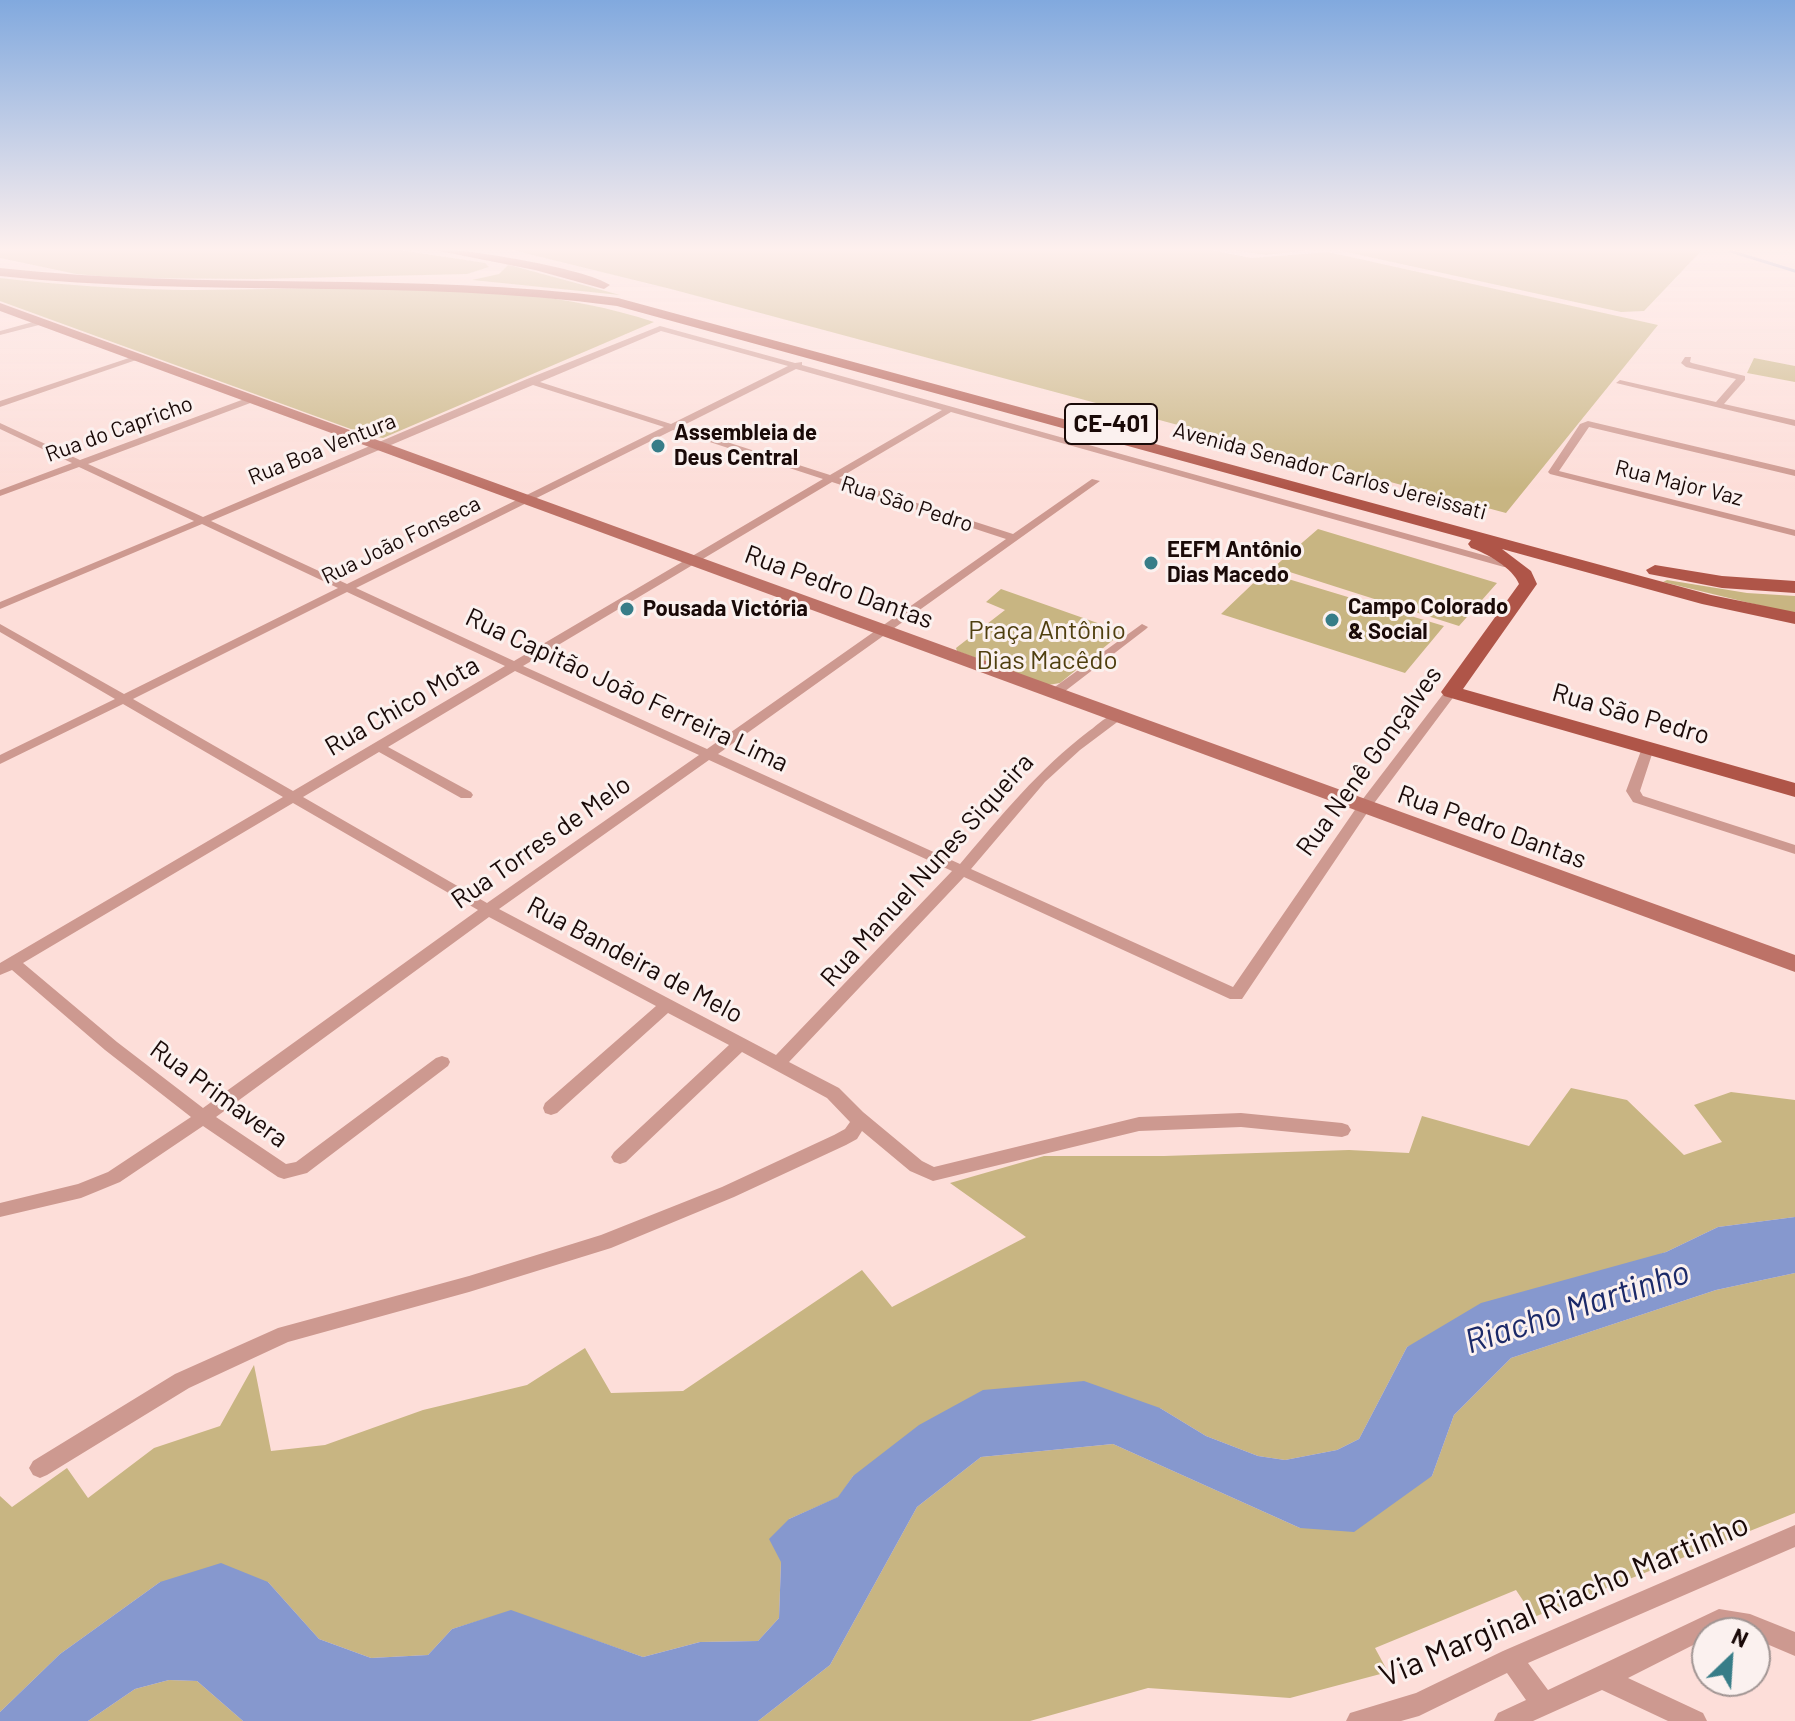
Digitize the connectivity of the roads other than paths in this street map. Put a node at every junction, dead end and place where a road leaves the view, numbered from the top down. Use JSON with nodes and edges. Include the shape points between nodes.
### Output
{"nodes":[{"id":1,"x":57,"y":328,"type":"edge"},
{"id":2,"x":659,"y":328,"type":"edge"},
{"id":3,"x":661,"y":328,"type":"edge"},
{"id":4,"x":722,"y":328,"type":"edge"},
{"id":5,"x":765,"y":328,"type":"edge"},
{"id":6,"x":818,"y":354,"type":"junction"},
{"id":7,"x":138,"y":358,"type":"junction"},
{"id":8,"x":1688,"y":359,"type":"dead end"},
{"id":9,"x":798,"y":365,"type":"junction"},
{"id":10,"x":530,"y":381,"type":"junction"},
{"id":11,"x":1620,"y":383,"type":"dead end"},
{"id":12,"x":250,"y":400,"type":"junction"},
{"id":13,"x":0,"y":404,"type":"edge"},
{"id":14,"x":1718,"y":405,"type":"junction"},
{"id":15,"x":951,"y":408,"type":"junction"},
{"id":16,"x":1795,"y":423,"type":"edge"},
{"id":17,"x":0,"y":426,"type":"edge"},
{"id":18,"x":674,"y":427,"type":"junction"},
{"id":19,"x":376,"y":446,"type":"junction"},
{"id":20,"x":81,"y":463,"type":"junction"},
{"id":21,"x":1795,"y":473,"type":"edge"},
{"id":22,"x":830,"y":479,"type":"junction"},
{"id":23,"x":1095,"y":481,"type":"dead end"},
{"id":24,"x":0,"y":493,"type":"edge"},
{"id":25,"x":527,"y":500,"type":"junction"},
{"id":26,"x":201,"y":519,"type":"junction"},
{"id":27,"x":1412,"y":519,"type":"junction"},
{"id":28,"x":1795,"y":533,"type":"edge"},
{"id":29,"x":1011,"y":537,"type":"junction"},
{"id":30,"x":691,"y":560,"type":"junction"},
{"id":31,"x":1508,"y":565,"type":"junction"},
{"id":32,"x":1795,"y":587,"type":"edge"},
{"id":33,"x":347,"y":589,"type":"junction"},
{"id":34,"x":0,"y":606,"type":"edge"},
{"id":35,"x":1795,"y":618,"type":"edge"},
{"id":36,"x":0,"y":627,"type":"edge"},
{"id":37,"x":1142,"y":627,"type":"dead end"},
{"id":38,"x":883,"y":631,"type":"junction"},
{"id":39,"x":514,"y":666,"type":"junction"},
{"id":40,"x":1056,"y":692,"type":"junction"},
{"id":41,"x":1451,"y":692,"type":"junction"},
{"id":42,"x":123,"y":699,"type":"junction"},
{"id":43,"x":1116,"y":717,"type":"junction"},
{"id":44,"x":377,"y":746,"type":"junction"},
{"id":45,"x":1648,"y":748,"type":"junction"},
{"id":46,"x":711,"y":754,"type":"junction"},
{"id":47,"x":0,"y":760,"type":"edge"},
{"id":48,"x":1795,"y":790,"type":"edge"},
{"id":49,"x":466,"y":795,"type":"dead end"},
{"id":50,"x":291,"y":797,"type":"junction"},
{"id":51,"x":1364,"y":807,"type":"junction"},
{"id":52,"x":1795,"y":850,"type":"edge"},
{"id":53,"x":962,"y":870,"type":"junction"},
{"id":54,"x":488,"y":910,"type":"junction"},
{"id":55,"x":1795,"y":964,"type":"edge"},
{"id":56,"x":6,"y":967,"type":"edge"},
{"id":57,"x":1236,"y":995,"type":"joint"},
{"id":58,"x":668,"y":1004,"type":"junction"},
{"id":59,"x":742,"y":1043,"type":"junction"},
{"id":60,"x":442,"y":1062,"type":"dead end"},
{"id":61,"x":779,"y":1062,"type":"junction"},
{"id":62,"x":551,"y":1108,"type":"dead end"},
{"id":63,"x":857,"y":1117,"type":"junction"},
{"id":64,"x":202,"y":1118,"type":"junction"},
{"id":65,"x":1342,"y":1130,"type":"dead end"},
{"id":66,"x":620,"y":1157,"type":"dead end"},
{"id":67,"x":0,"y":1210,"type":"edge"},
{"id":68,"x":40,"y":1468,"type":"dead end"},
{"id":69,"x":1795,"y":1536,"type":"edge"},
{"id":70,"x":1795,"y":1644,"type":"edge"},
{"id":71,"x":1511,"y":1659,"type":"junction"},
{"id":72,"x":1602,"y":1678,"type":"junction"},
{"id":73,"x":1544,"y":1704,"type":"junction"},
{"id":74,"x":1358,"y":1721,"type":"edge"},
{"id":75,"x":1506,"y":1721,"type":"edge"},
{"id":76,"x":1695,"y":1721,"type":"edge"}],
"edges":[{"from":1,"to":7,"type":"main road","name":"Rua Pedro Dantas"},
{"from":2,"to":10,"type":"street","name":"Rua Boa Ventura"},
{"from":3,"to":9,"type":"street","name":"Rua Boa Ventura"},
{"from":4,"to":6,"type":"main road","name":"Avenida Senador Carlos Jereissati","number":"CE-401"},
{"from":5,"to":32,"type":"main road","name":"Avenida Senador Carlos Jereissati","number":"CE-401","via":[[1590,554],[1722,582]]},
{"from":6,"to":9,"type":"street","name":"Rua João Fonseca"},
{"from":6,"to":27,"type":"main road","name":"Avenida Senador Carlos Jereissati","number":"CE-401"},
{"from":7,"to":12,"type":"main road","name":"Rua Pedro Dantas"},
{"from":7,"to":13,"type":"street"},
{"from":8,"to":14,"type":"street","via":[[1689,365],[1742,378]]},
{"from":9,"to":15,"type":"street"},
{"from":9,"to":18,"type":"street","name":"Rua João Fonseca"},
{"from":10,"to":18,"type":"street","name":"Rua São Pedro"},
{"from":10,"to":19,"type":"street","name":"Rua Boa Ventura"},
{"from":11,"to":14,"type":"street"},
{"from":12,"to":19,"type":"main road","name":"Rua Pedro Dantas"},
{"from":12,"to":20,"type":"street","name":"Rua do Capricho"},
{"from":14,"to":16,"type":"street"},
{"from":15,"to":22,"type":"street","name":"Rua Chico Mota"},
{"from":15,"to":31,"type":"street"},
{"from":17,"to":20,"type":"street","name":"Rua Capitão João Ferreira Lima"},
{"from":18,"to":22,"type":"street","name":"Rua São Pedro"},
{"from":18,"to":25,"type":"street","name":"Rua João Fonseca"},
{"from":19,"to":25,"type":"main road","name":"Rua Pedro Dantas"},
{"from":19,"to":26,"type":"street","name":"Rua Boa Ventura"},
{"from":20,"to":24,"type":"street","name":"Rua do Capricho"},
{"from":20,"to":26,"type":"street","name":"Rua Capitão João Ferreira Lima"},
{"from":21,"to":28,"type":"street","name":"Rua Major Vaz","via":[[1588,424],[1553,472]]},
{"from":22,"to":29,"type":"street","name":"Rua São Pedro"},
{"from":22,"to":30,"type":"street","name":"Rua Chico Mota"},
{"from":23,"to":29,"type":"street","name":"Rua Torres de Melo"},
{"from":25,"to":30,"type":"main road","name":"Rua Pedro Dantas"},
{"from":25,"to":33,"type":"street","name":"Rua João Fonseca"},
{"from":26,"to":33,"type":"street","name":"Rua Capitão João Ferreira Lima"},
{"from":26,"to":34,"type":"street","name":"Rua Boa Ventura"},
{"from":27,"to":31,"type":"main road","via":[[1424,529],[1488,547]]},
{"from":27,"to":35,"type":"main road","name":"Avenida Senador Carlos Jereissati","number":"CE-401"},
{"from":29,"to":38,"type":"street","name":"Rua Torres de Melo"},
{"from":30,"to":38,"type":"main road","name":"Rua Pedro Dantas"},
{"from":30,"to":39,"type":"street","name":"Rua Chico Mota"},
{"from":31,"to":41,"type":"main road","name":"Rua Nenê Gonçalves","via":[[1525,575],[1528,584]]},
{"from":33,"to":39,"type":"street","name":"Rua Capitão João Ferreira Lima"},
{"from":33,"to":42,"type":"street","name":"Rua João Fonseca"},
{"from":36,"to":42,"type":"street","name":"Rua Bandeira de Melo"},
{"from":37,"to":40,"type":"street"},
{"from":38,"to":40,"type":"main road","name":"Rua Pedro Dantas"},
{"from":38,"to":46,"type":"street","name":"Rua Torres de Melo"},
{"from":39,"to":44,"type":"street","name":"Rua Chico Mota"},
{"from":39,"to":46,"type":"street","name":"Rua Capitão João Ferreira Lima"},
{"from":40,"to":43,"type":"main road","name":"Rua Pedro Dantas"},
{"from":41,"to":45,"type":"main road","name":"Rua São Pedro"},
{"from":41,"to":51,"type":"street","name":"Rua Nenê Gonçalves"},
{"from":42,"to":47,"type":"street","name":"Rua João Fonseca"},
{"from":42,"to":50,"type":"street","name":"Rua Bandeira de Melo"},
{"from":43,"to":51,"type":"main road","name":"Rua Pedro Dantas"},
{"from":43,"to":53,"type":"street","name":"Rua Manuel Nunes Siqueira","via":[[1040,779]]},
{"from":44,"to":49,"type":"street"},
{"from":44,"to":50,"type":"street","name":"Rua Chico Mota"},
{"from":45,"to":48,"type":"main road","name":"Rua São Pedro"},
{"from":45,"to":52,"type":"street","via":[[1633,791],[1638,799]]},
{"from":46,"to":53,"type":"street","name":"Rua Capitão João Ferreira Lima"},
{"from":46,"to":54,"type":"street","name":"Rua Torres de Melo"},
{"from":50,"to":54,"type":"street","name":"Rua Bandeira de Melo"},
{"from":50,"to":56,"type":"street","name":"Rua Chico Mota"},
{"from":51,"to":55,"type":"main road","name":"Rua Pedro Dantas"},
{"from":51,"to":57,"type":"street","name":"Rua Nenê Gonçalves"},
{"from":53,"to":57,"type":"street","name":"Rua Capitão João Ferreira Lima"},
{"from":53,"to":61,"type":"street","name":"Rua Manuel Nunes Siqueira"},
{"from":54,"to":58,"type":"street","name":"Rua Bandeira de Melo"},
{"from":54,"to":64,"type":"street","name":"Rua Torres de Melo"},
{"from":56,"to":64,"type":"street","name":"Rua Primavera"},
{"from":58,"to":59,"type":"street","name":"Rua Bandeira de Melo"},
{"from":58,"to":62,"type":"street"},
{"from":59,"to":61,"type":"street","name":"Rua Bandeira de Melo"},
{"from":59,"to":66,"type":"street"},
{"from":60,"to":64,"type":"street","name":"Rua Primavera","via":[[292,1172],[284,1172]]},
{"from":61,"to":63,"type":"street","name":"Rua Bandeira de Melo","via":[[833,1093]]},
{"from":63,"to":65,"type":"street","name":"Rua Bandeira de Melo","via":[[933,1174],[1139,1124],[1241,1120]]},
{"from":63,"to":68,"type":"street","via":[[855,1130],[840,1140],[604,1242],[249,1348],[182,1381]]},
{"from":64,"to":67,"type":"street","name":"Rua Torres de Melo","via":[[114,1177],[81,1191]]},
{"from":69,"to":71,"type":"street","name":"Via Marginal Riacho Martinho"},
{"from":70,"to":72,"type":"street","via":[[1750,1625],[1719,1620]]},
{"from":71,"to":73,"type":"street"},
{"from":71,"to":74,"type":"street","name":"Via Marginal Riacho Martinho","via":[[1419,1704]]},
{"from":72,"to":73,"type":"street"},
{"from":72,"to":76,"type":"street"},
{"from":73,"to":75,"type":"street"}]}
